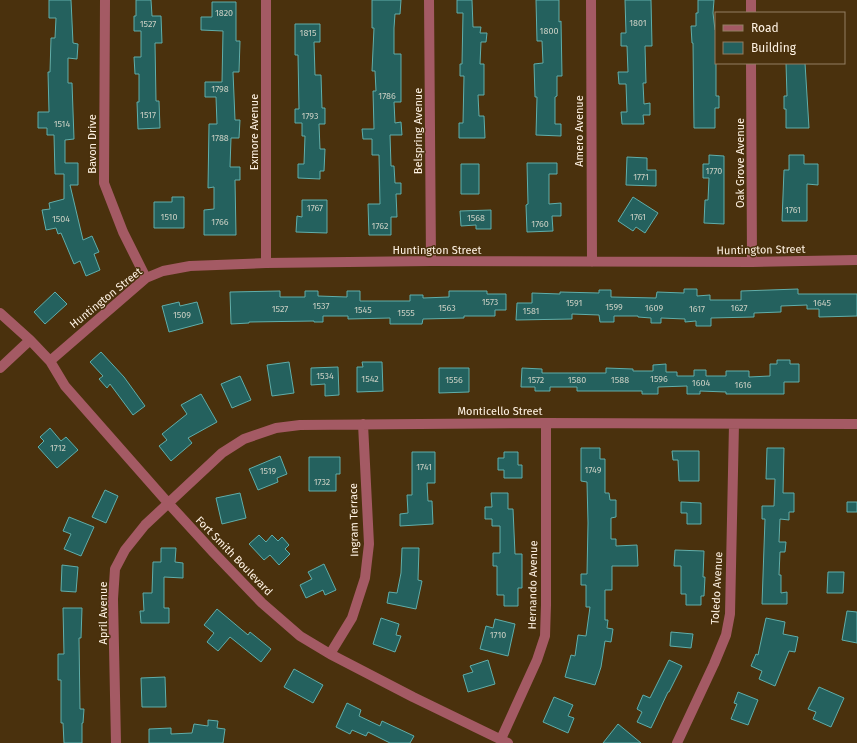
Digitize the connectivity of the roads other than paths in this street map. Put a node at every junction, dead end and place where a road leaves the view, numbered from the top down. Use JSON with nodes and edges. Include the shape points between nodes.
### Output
{"nodes":[{"id":1,"x":105,"y":0,"type":"edge"},
{"id":2,"x":266,"y":0,"type":"edge"},
{"id":3,"x":429,"y":0,"type":"edge"},
{"id":4,"x":591,"y":0,"type":"edge"},
{"id":5,"x":751,"y":0,"type":"edge"},
{"id":6,"x":751,"y":12,"type":"edge"},
{"id":7,"x":751,"y":64,"type":"edge"},
{"id":8,"x":857,"y":260,"type":"edge"},
{"id":9,"x":431,"y":261,"type":"junction"},
{"id":10,"x":592,"y":262,"type":"junction"},
{"id":11,"x":752,"y":262,"type":"junction"},
{"id":12,"x":266,"y":263,"type":"junction"},
{"id":13,"x":146,"y":278,"type":"junction"},
{"id":14,"x":0,"y":313,"type":"edge"},
{"id":15,"x":30,"y":340,"type":"junction"},
{"id":16,"x":50,"y":361,"type":"junction"},
{"id":17,"x":0,"y":368,"type":"edge"},
{"id":18,"x":546,"y":423,"type":"junction"},
{"id":19,"x":363,"y":424,"type":"junction"},
{"id":20,"x":734,"y":424,"type":"junction"},
{"id":21,"x":857,"y":424,"type":"edge"},
{"id":22,"x":169,"y":504,"type":"junction"},
{"id":23,"x":330,"y":654,"type":"junction"},
{"id":24,"x":504,"y":741,"type":"edge"},
{"id":25,"x":116,"y":743,"type":"edge"},
{"id":26,"x":677,"y":743,"type":"edge"}],
"edges":[{"from":1,"to":13,"type":"street","name":"Bavon Drive","via":[[104,183],[122,232]]},
{"from":2,"to":12,"type":"street","name":"Exmore Avenue"},
{"from":3,"to":9,"type":"street","name":"Belspring Avenue"},
{"from":4,"to":10,"type":"street","name":"Amero Avenue"},
{"from":5,"to":6,"type":"street"},
{"from":7,"to":11,"type":"street","name":"Oak Grove Avenue"},
{"from":8,"to":11,"type":"street","name":"Huntington Street"},
{"from":9,"to":10,"type":"street","name":"Huntington Street"},
{"from":9,"to":12,"type":"street","name":"Huntington Street"},
{"from":10,"to":11,"type":"street","name":"Huntington Street"},
{"from":12,"to":13,"type":"street","name":"Huntington Street","via":[[190,266],[163,271]]},
{"from":13,"to":16,"type":"street","name":"Huntington Street"},
{"from":14,"to":15,"type":"street","name":"Fort Smith Boulevard"},
{"from":15,"to":16,"type":"street","name":"Fort Smith Boulevard"},
{"from":15,"to":17,"type":"street"},
{"from":16,"to":22,"type":"street","name":"Fort Smith Boulevard","via":[[65,386]]},
{"from":18,"to":19,"type":"street","name":"Monticello Street"},
{"from":18,"to":20,"type":"street","name":"Monticello Street"},
{"from":18,"to":24,"type":"street","name":"Hernando Avenue","via":[[545,636]]},
{"from":19,"to":22,"type":"street","name":"Monticello Street","via":[[276,428],[244,439],[222,454]]},
{"from":19,"to":23,"type":"street","name":"Ingram Terrace","via":[[369,544],[365,578],[352,618]]},
{"from":20,"to":21,"type":"street","name":"Monticello Street"},
{"from":20,"to":26,"type":"street","name":"Toledo Avenue","via":[[730,614],[726,635]]},
{"from":22,"to":23,"type":"street","name":"Fort Smith Boulevard","via":[[262,603],[300,636]]},
{"from":22,"to":25,"type":"street","name":"April Avenue","via":[[145,525],[125,550],[115,569],[113,599]]},
{"from":23,"to":24,"type":"street","name":"Fort Smith Boulevard"}]}
